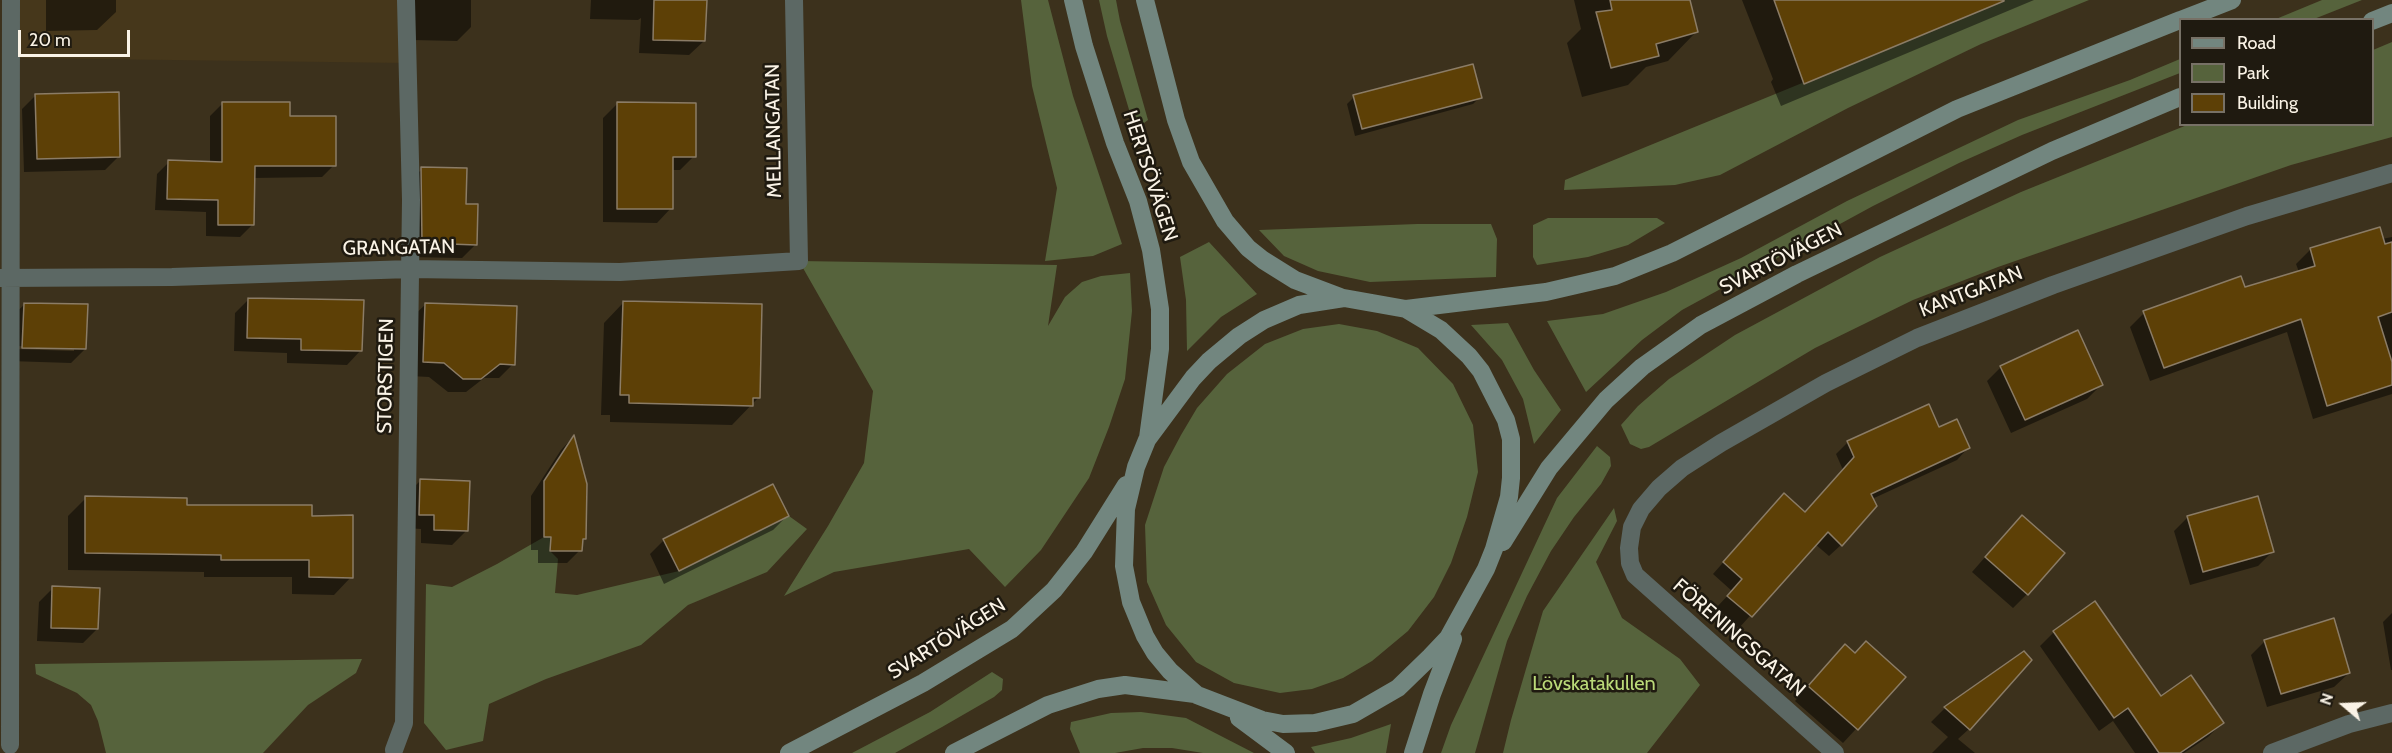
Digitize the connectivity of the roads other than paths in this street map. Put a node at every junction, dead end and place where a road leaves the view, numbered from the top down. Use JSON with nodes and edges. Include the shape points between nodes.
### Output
{"nodes":[{"id":1,"x":11,"y":0,"type":"edge"},
{"id":2,"x":406,"y":0,"type":"edge"},
{"id":3,"x":794,"y":0,"type":"edge"},
{"id":4,"x":1073,"y":0,"type":"edge"},
{"id":5,"x":1145,"y":0,"type":"edge"},
{"id":6,"x":2232,"y":0,"type":"edge"},
{"id":7,"x":2392,"y":13,"type":"edge"},
{"id":8,"x":2186,"y":18,"type":"edge"},
{"id":9,"x":2179,"y":21,"type":"edge"},
{"id":10,"x":2374,"y":21,"type":"edge"},
{"id":11,"x":2179,"y":98,"type":"edge"},
{"id":12,"x":2392,"y":173,"type":"edge"},
{"id":13,"x":799,"y":261,"type":"joint"},
{"id":14,"x":410,"y":269,"type":"junction"},
{"id":15,"x":5,"y":278,"type":"edge"},
{"id":16,"x":1344,"y":298,"type":"junction"},
{"id":17,"x":1406,"y":309,"type":"junction"},
{"id":18,"x":1148,"y":440,"type":"junction"},
{"id":19,"x":1136,"y":466,"type":"junction"},
{"id":20,"x":1629,"y":548,"type":"joint"},
{"id":21,"x":1485,"y":568,"type":"junction"},
{"id":22,"x":1463,"y":612,"type":"junction"},
{"id":23,"x":1197,"y":695,"type":"junction"},
{"id":24,"x":1223,"y":706,"type":"junction"},
{"id":25,"x":2392,"y":713,"type":"edge"},
{"id":26,"x":10,"y":745,"type":"dead end"},
{"id":27,"x":394,"y":750,"type":"dead end"},
{"id":28,"x":789,"y":753,"type":"edge"},
{"id":29,"x":954,"y":753,"type":"edge"},
{"id":30,"x":1286,"y":753,"type":"edge"},
{"id":31,"x":1413,"y":753,"type":"edge"},
{"id":32,"x":1835,"y":753,"type":"edge"},
{"id":33,"x":2271,"y":753,"type":"edge"}],
"edges":[{"from":1,"to":15,"type":"street"},
{"from":2,"to":14,"type":"street","name":"STORSTIGEN"},
{"from":3,"to":13,"type":"street","name":"MELLANGATAN"},
{"from":4,"to":18,"type":"main road","name":"HERTSÖVÄGEN","via":[[1084,46],[1151,250],[1160,309],[1160,349]]},
{"from":5,"to":16,"type":"main road","via":[[1191,162],[1225,221],[1263,260],[1316,289]]},
{"from":6,"to":8,"type":"main road"},
{"from":7,"to":10,"type":"main road"},
{"from":9,"to":17,"type":"main road","via":[[1956,110],[1672,253],[1615,276],[1546,292]]},
{"from":11,"to":21,"type":"main road","name":"SVARTÖVÄGEN","via":[[2031,161],[1701,325],[1642,367],[1595,412],[1549,468]]},
{"from":12,"to":20,"type":"street","name":"KANTGATAN","via":[[2247,216],[1917,338],[1826,383],[1682,468],[1641,509],[1632,528]]},
{"from":13,"to":14,"type":"street","name":"GRANGATAN","via":[[620,272]]},
{"from":14,"to":15,"type":"street","name":"GRANGATAN"},
{"from":14,"to":27,"type":"street","name":"STORSTIGEN","via":[[404,723]]},
{"from":15,"to":26,"type":"street","via":[[12,599]]},
{"from":16,"to":17,"type":"main road"},
{"from":16,"to":18,"type":"main road","via":[[1299,305],[1263,320],[1239,336],[1193,378]]},
{"from":17,"to":21,"type":"main road","via":[[1441,330],[1469,356],[1506,420],[1511,440],[1510,487]]},
{"from":18,"to":19,"type":"main road"},
{"from":19,"to":23,"type":"main road","via":[[1124,529],[1124,566],[1131,602],[1155,653]]},
{"from":19,"to":28,"type":"main road","name":"SVARTÖVÄGEN","via":[[1084,552],[1054,590],[1012,629],[923,683]]},
{"from":20,"to":32,"type":"street","name":"FÖRENINGSGATAN","via":[[1635,575]]},
{"from":21,"to":22,"type":"main road"},
{"from":22,"to":24,"type":"main road","via":[[1448,638],[1398,688],[1353,714],[1315,723],[1283,724]]},
{"from":22,"to":31,"type":"main road"},
{"from":23,"to":24,"type":"main road"},
{"from":23,"to":29,"type":"main road","via":[[1125,685],[1098,689],[1048,705]]},
{"from":24,"to":30,"type":"main road"},
{"from":25,"to":33,"type":"street","via":[[2349,724]]}]}
